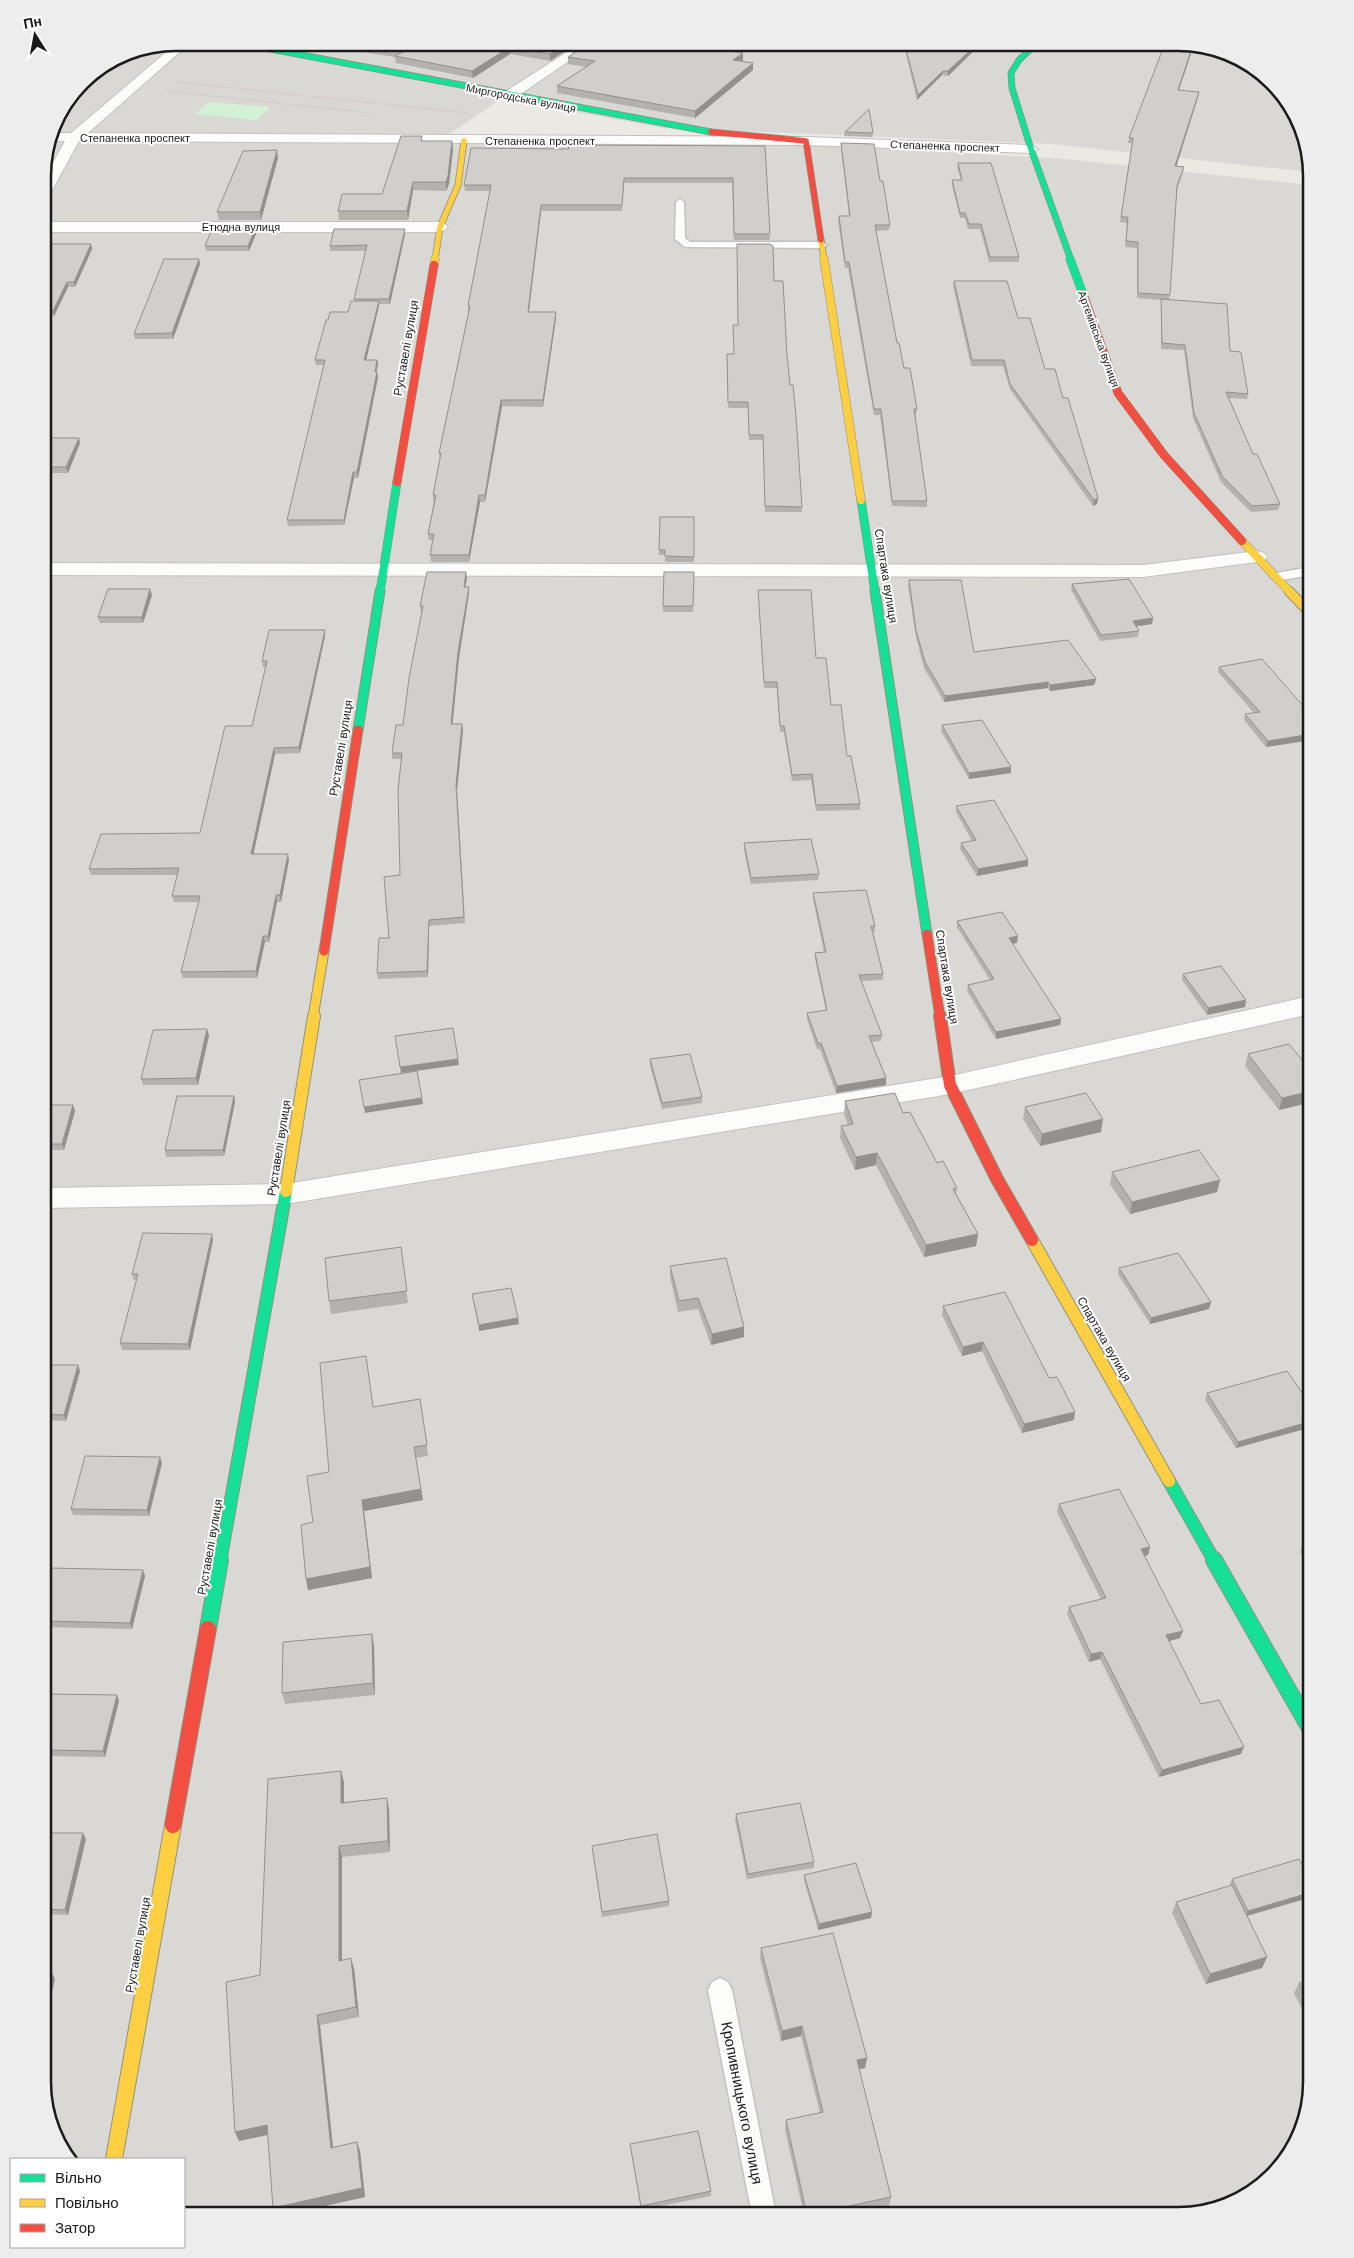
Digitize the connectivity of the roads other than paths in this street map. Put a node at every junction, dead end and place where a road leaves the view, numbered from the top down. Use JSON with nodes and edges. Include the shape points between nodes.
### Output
{"nodes":[{"id":1,"x":173,"y":52,"type":"edge"},
{"id":2,"x":289,"y":52,"type":"edge"},
{"id":3,"x":575,"y":52,"type":"edge"},
{"id":4,"x":1027,"y":52,"type":"edge"},
{"id":5,"x":510,"y":95,"type":"junction"},
{"id":6,"x":58,"y":137,"type":"edge"},
{"id":7,"x":74,"y":138,"type":"junction"},
{"id":8,"x":464,"y":141,"type":"junction"},
{"id":9,"x":806,"y":141,"type":"junction"},
{"id":10,"x":1031,"y":149,"type":"junction"},
{"id":11,"x":52,"y":178,"type":"edge"},
{"id":12,"x":680,"y":202,"type":"dead end"},
{"id":13,"x":52,"y":227,"type":"edge"},
{"id":14,"x":440,"y":227,"type":"junction"},
{"id":15,"x":822,"y":245,"type":"junction"},
{"id":16,"x":1257,"y":557,"type":"junction"},
{"id":17,"x":52,"y":569,"type":"edge"},
{"id":18,"x":382,"y":569,"type":"junction"},
{"id":19,"x":871,"y":570,"type":"junction"},
{"id":20,"x":1303,"y":572,"type":"edge"},
{"id":21,"x":1276,"y":577,"type":"junction"},
{"id":22,"x":1303,"y":605,"type":"edge"},
{"id":23,"x":1303,"y":1006,"type":"edge"},
{"id":24,"x":950,"y":1085,"type":"junction"},
{"id":25,"x":286,"y":1194,"type":"junction"},
{"id":26,"x":51,"y":1198,"type":"edge"},
{"id":27,"x":1303,"y":1714,"type":"edge"},
{"id":28,"x":720,"y":1990,"type":"dead end"},
{"id":29,"x":114,"y":2158,"type":"edge"},
{"id":30,"x":762,"y":2207,"type":"edge"}],
"edges":[{"from":1,"to":7,"type":"street"},
{"from":2,"to":5,"type":"street","name":"Миргородська вулиця"},
{"from":3,"to":5,"type":"street"},
{"from":4,"to":10,"type":"street","name":"Артемівська вулиця","via":[[1011,73],[1012,88]]},
{"from":5,"to":9,"type":"street","name":"Миргородська вулиця","via":[[693,130]]},
{"from":6,"to":7,"type":"street","name":"Степаненка проспект"},
{"from":7,"to":8,"type":"street","name":"Степаненка проспект"},
{"from":7,"to":11,"type":"street"},
{"from":8,"to":9,"type":"street","name":"Степаненка проспект"},
{"from":8,"to":14,"type":"street","name":"Руставелі вулиця","via":[[458,185]]},
{"from":9,"to":10,"type":"street","name":"Степаненка проспект"},
{"from":9,"to":15,"type":"street","name":"Спартака вулиця"},
{"from":10,"to":16,"type":"street","name":"Артемівська вулиця","via":[[1118,394],[1164,454]]},
{"from":12,"to":15,"type":"lane","via":[[680,239],[688,244]]},
{"from":13,"to":14,"type":"street","name":"Етюдна вулиця"},
{"from":14,"to":18,"type":"street","name":"Руставелі вулиця"},
{"from":15,"to":19,"type":"street","name":"Спартака вулиця"},
{"from":16,"to":19,"type":"street","via":[[1142,571]]},
{"from":16,"to":21,"type":"street","name":"Артемівська вулиця"},
{"from":17,"to":18,"type":"street"},
{"from":18,"to":19,"type":"street"},
{"from":18,"to":25,"type":"street","name":"Руставелі вулиця"},
{"from":19,"to":24,"type":"street","name":"Спартака вулиця"},
{"from":20,"to":21,"type":"lane"},
{"from":21,"to":22,"type":"street","name":"Артемівська вулиця"},
{"from":23,"to":24,"type":"street"},
{"from":24,"to":25,"type":"street"},
{"from":24,"to":27,"type":"street","name":"Спартака вулиця","via":[[997,1179]]},
{"from":25,"to":26,"type":"street"},
{"from":25,"to":29,"type":"street","name":"Руставелі вулиця"},
{"from":28,"to":30,"type":"lane","name":"Кропивницького вулиця"}]}
